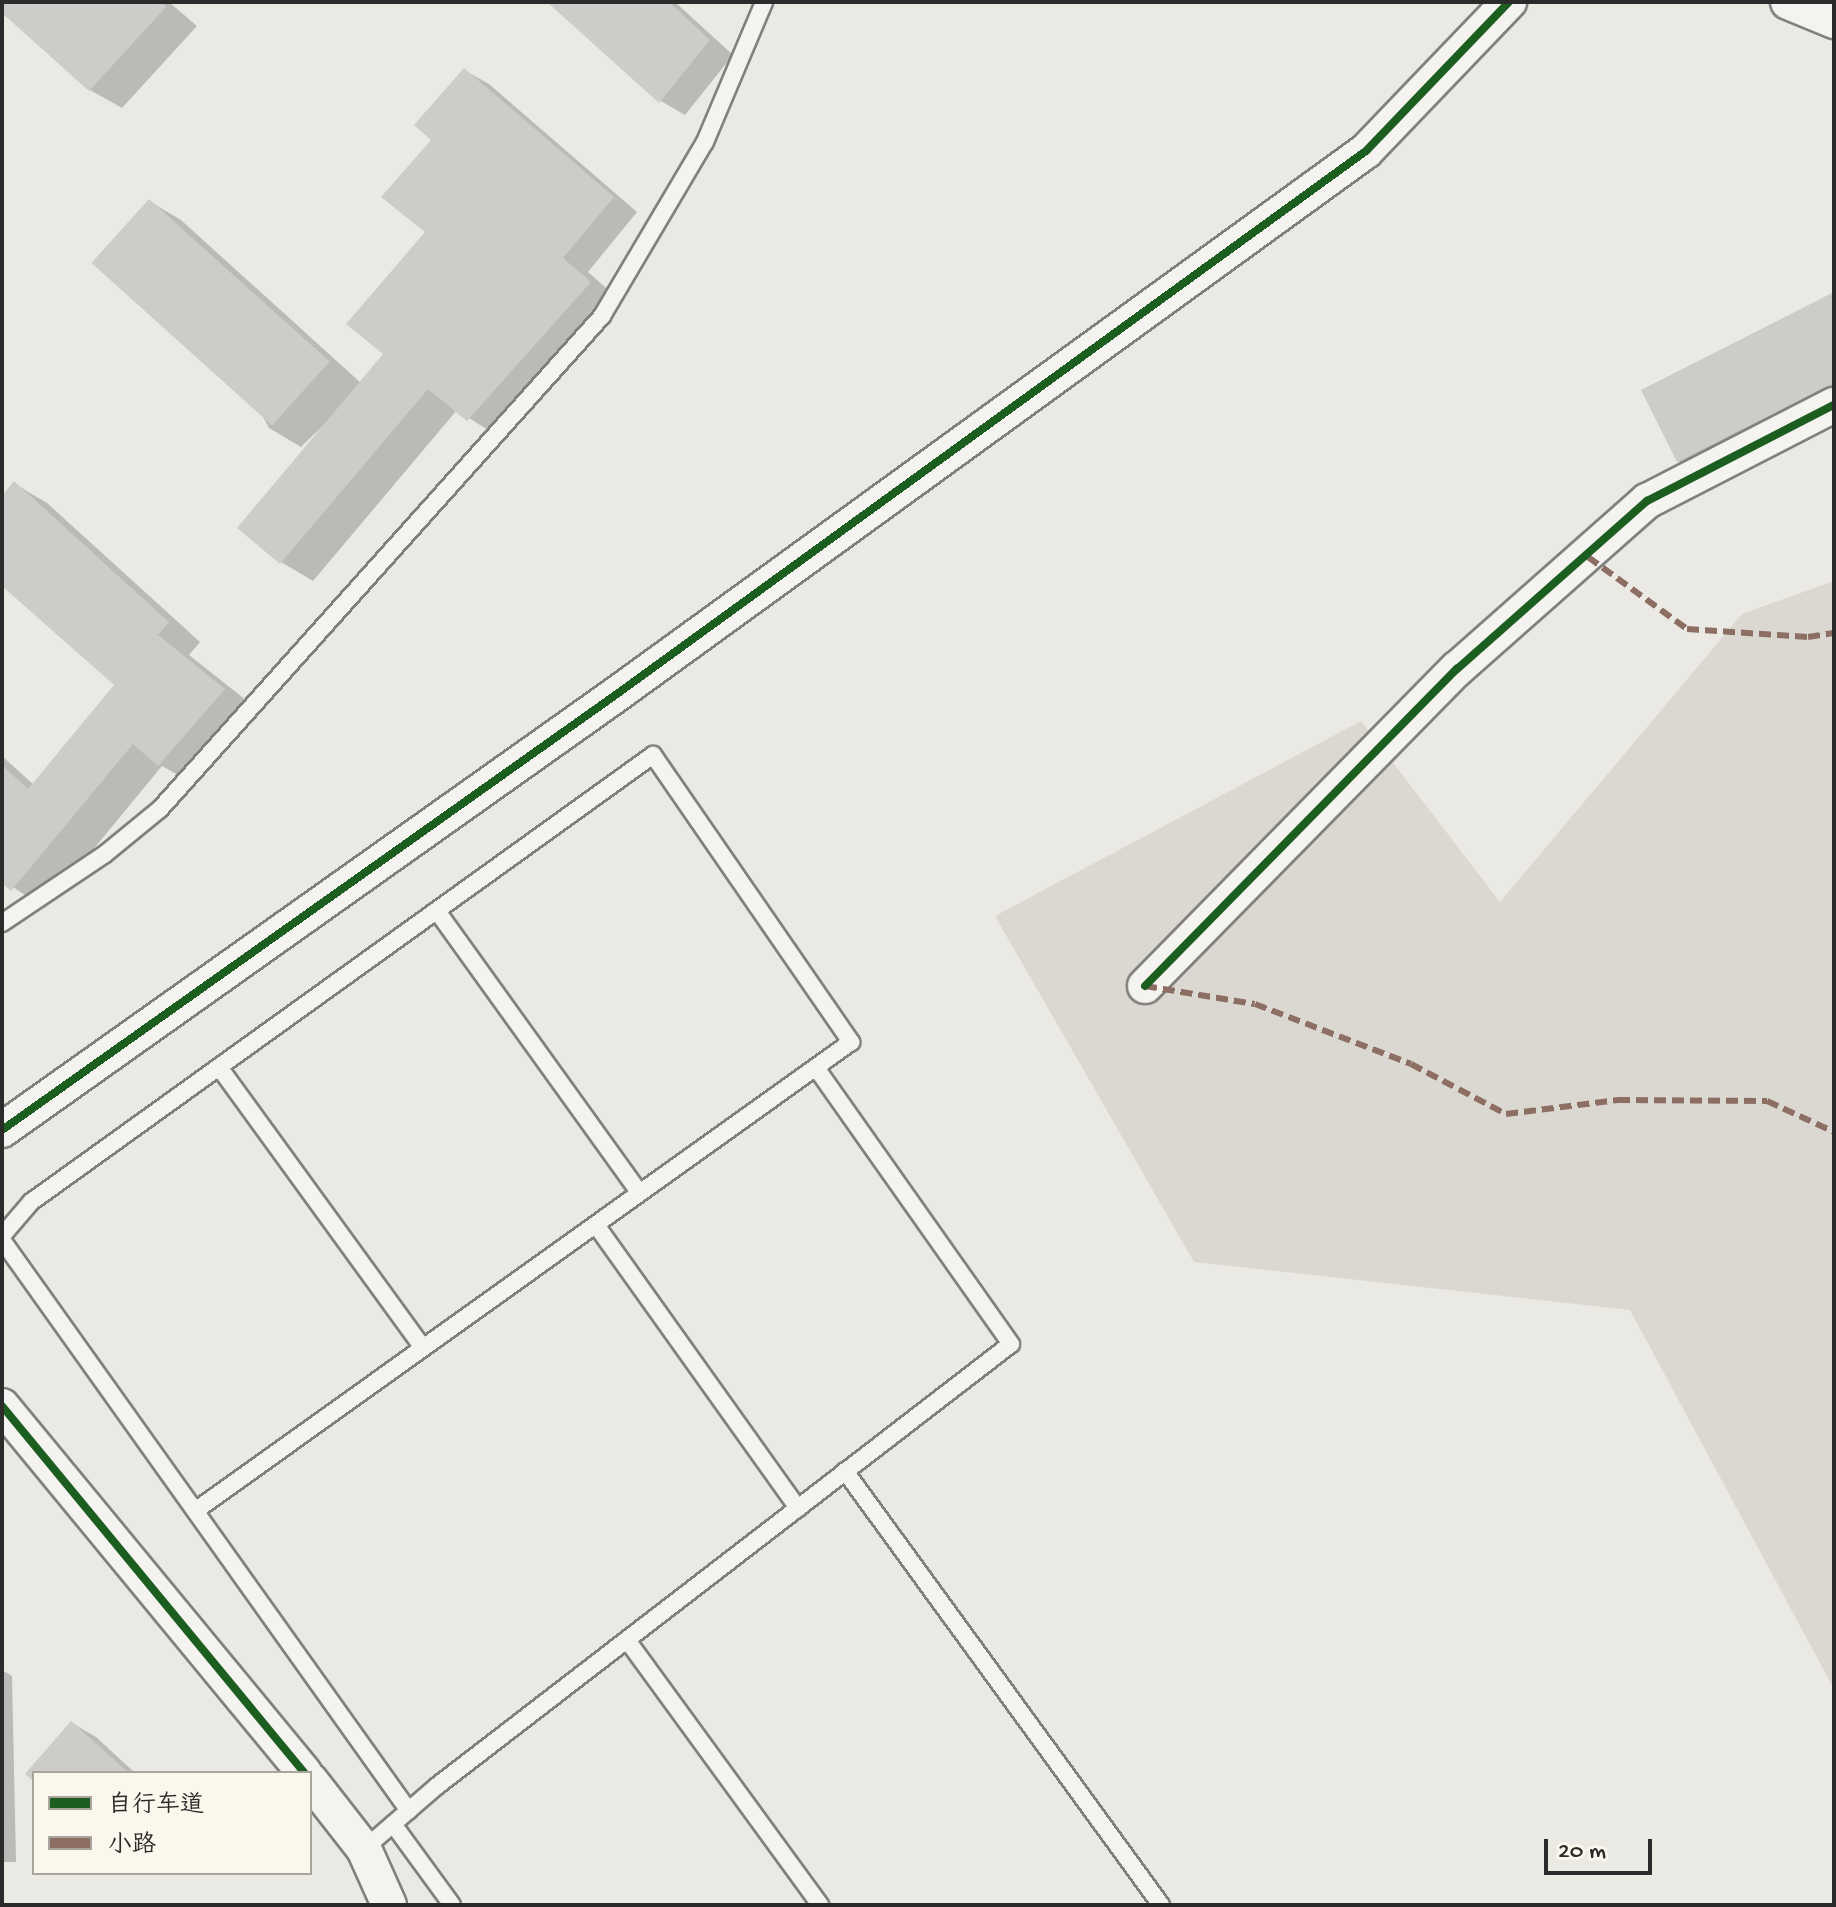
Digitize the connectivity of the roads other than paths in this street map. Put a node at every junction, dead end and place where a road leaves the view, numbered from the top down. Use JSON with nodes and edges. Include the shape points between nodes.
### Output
{"nodes":[{"id":1,"x":764,"y":2,"type":"edge"},
{"id":2,"x":1509,"y":2,"type":"edge"},
{"id":3,"x":1788,"y":2,"type":"edge"},
{"id":4,"x":1834,"y":21,"type":"edge"},
{"id":5,"x":1834,"y":405,"type":"edge"},
{"id":6,"x":437,"y":911,"type":"junction"},
{"id":7,"x":2,"y":923,"type":"edge"},
{"id":8,"x":1145,"y":986,"type":"dead end"},
{"id":9,"x":219,"y":1067,"type":"junction"},
{"id":10,"x":816,"y":1068,"type":"junction"},
{"id":11,"x":2,"y":1130,"type":"edge"},
{"id":12,"x":640,"y":1193,"type":"junction"},
{"id":13,"x":596,"y":1225,"type":"junction"},
{"id":14,"x":2,"y":1238,"type":"edge"},
{"id":15,"x":423,"y":1348,"type":"junction"},
{"id":16,"x":2,"y":1406,"type":"edge"},
{"id":17,"x":845,"y":1471,"type":"junction"},
{"id":18,"x":798,"y":1508,"type":"junction"},
{"id":19,"x":195,"y":1511,"type":"junction"},
{"id":20,"x":627,"y":1640,"type":"junction"},
{"id":21,"x":302,"y":1771,"type":"edge"},
{"id":22,"x":312,"y":1783,"type":"edge"},
{"id":23,"x":409,"y":1811,"type":"junction"},
{"id":24,"x":393,"y":1824,"type":"junction"},
{"id":25,"x":364,"y":1849,"type":"junction"},
{"id":26,"x":389,"y":1905,"type":"edge"},
{"id":27,"x":452,"y":1905,"type":"edge"},
{"id":28,"x":820,"y":1905,"type":"edge"},
{"id":29,"x":1161,"y":1905,"type":"edge"}],
"edges":[{"from":1,"to":7,"type":"lane","via":[[705,142],[602,316],[160,809],[105,854]]},
{"from":2,"to":11,"type":"street","via":[[1366,151]]},
{"from":3,"to":4,"type":"street"},
{"from":5,"to":8,"type":"street","via":[[1647,501],[1457,669]]},
{"from":6,"to":9,"type":"lane"},
{"from":6,"to":10,"type":"lane","via":[[653,755],[851,1042]]},
{"from":6,"to":12,"type":"lane"},
{"from":9,"to":14,"type":"lane","via":[[31,1202]]},
{"from":9,"to":15,"type":"lane"},
{"from":10,"to":12,"type":"lane"},
{"from":10,"to":17,"type":"lane","via":[[1011,1344]]},
{"from":12,"to":13,"type":"lane"},
{"from":13,"to":15,"type":"lane"},
{"from":13,"to":18,"type":"lane"},
{"from":14,"to":19,"type":"lane"},
{"from":15,"to":19,"type":"lane"},
{"from":16,"to":21,"type":"street"},
{"from":17,"to":18,"type":"lane"},
{"from":17,"to":29,"type":"lane"},
{"from":18,"to":20,"type":"lane"},
{"from":19,"to":23,"type":"lane"},
{"from":20,"to":23,"type":"lane"},
{"from":20,"to":28,"type":"lane"},
{"from":22,"to":25,"type":"street"},
{"from":23,"to":24,"type":"lane"},
{"from":24,"to":25,"type":"lane"},
{"from":24,"to":27,"type":"lane"},
{"from":25,"to":26,"type":"street"}]}
